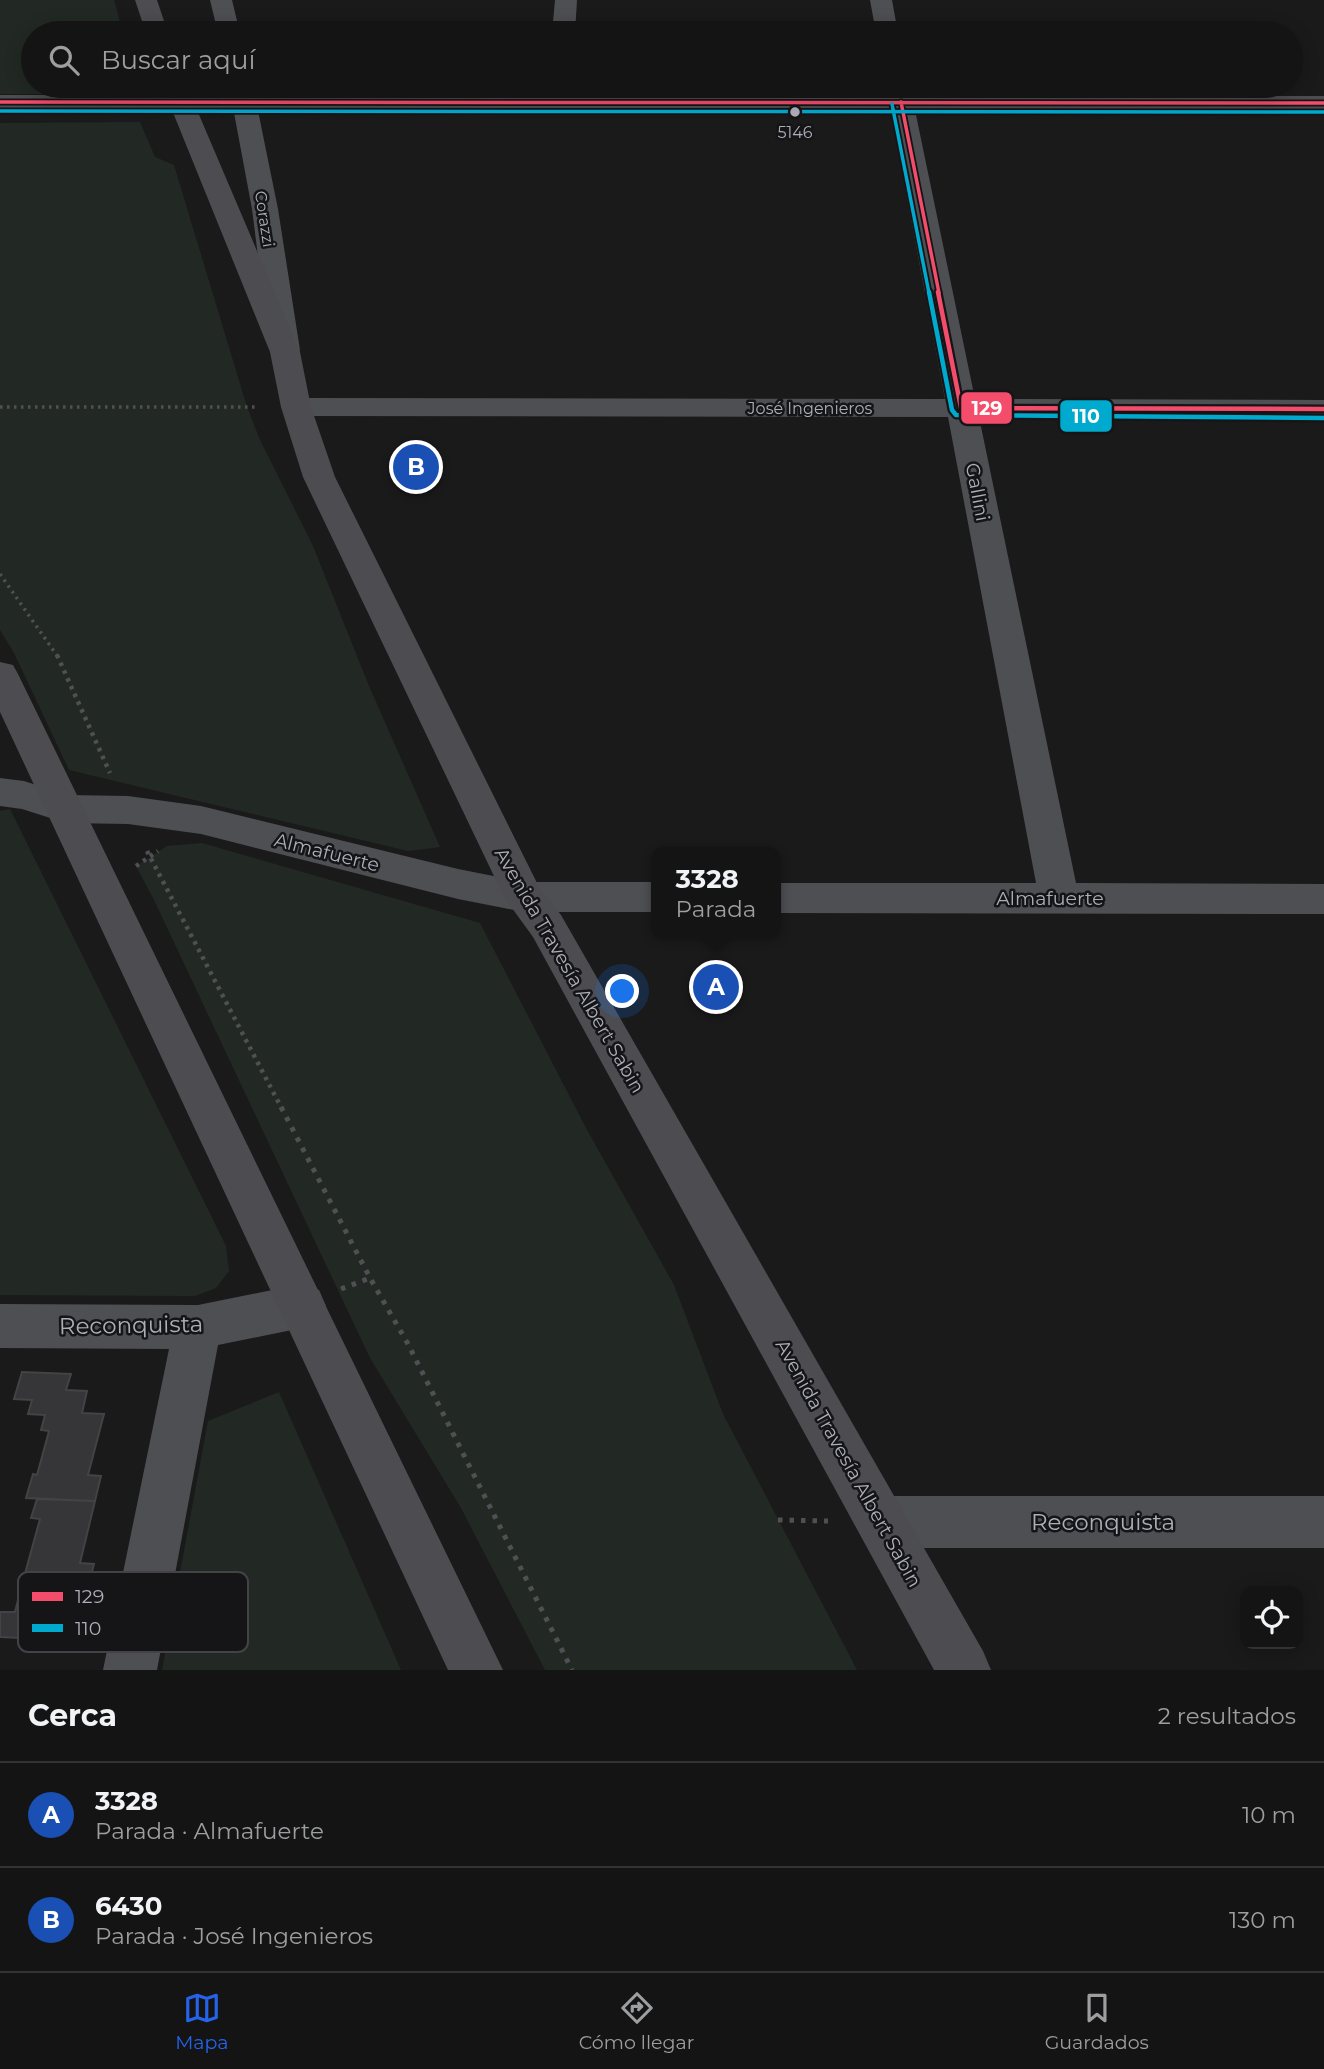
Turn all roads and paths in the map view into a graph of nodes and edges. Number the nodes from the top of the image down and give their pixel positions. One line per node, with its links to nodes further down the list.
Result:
1 (146, 0): 5 (main road)
2 (221, 0): 6 (street)
3 (566, 0): 7 (street)
4 (881, 0): 8 (street)
5 (153, 21)
6 (226, 21)
7 (565, 21)
8 (885, 21)
9 (89, 98): 14 (main road)
10 (180, 98): 16 (main road, Avenida Travesía Albert Sabin)
11 (244, 98): 16 (street, Corazzi)
12 (900, 98): 19 (street, Gallini)
13 (1088, 98): 15 (main road)
14 (0, 102)
15 (1324, 103)
16 (285, 352): 18 (main road, Avenida Travesía Albert Sabin)
17 (0, 407): 18 (path)
18 (296, 407): 19 (street, José Ingenieros); 27 (main road, Avenida Travesía Albert Sabin)
19 (961, 408): 20 (street, José Ingenieros); 30 (street, Gallini)
20 (1324, 409)
21 (0, 574): 23 (path)
22 (0, 674): 25 (main road)
23 (114, 781)
24 (0, 792): 25 (street, Almafuerte)
25 (66, 809): 27 (street, Almafuerte); 32 (main road)
26 (150, 857): 41 (path)
27 (524, 897): 28 (street, Almafuerte); 35 (main road, Avenida Travesía Albert Sabin)
28 (651, 897)
29 (781, 898): 30 (street, Almafuerte)
30 (1059, 898): 31 (street, Almafuerte)
31 (1324, 899)
32 (302, 1306): 34 (street, Reconquista); 40 (main road)
33 (0, 1326): 34 (street, Reconquista)
34 (198, 1327): 37 (street)
35 (881, 1522): 36 (street, Reconquista); 42 (main road, Avenida Travesía Albert Sabin)
36 (1324, 1522)
37 (149, 1572)
38 (134, 1652): 39 (street)
39 (130, 1670)
40 (476, 1670)
41 (572, 1670)
42 (964, 1670)

